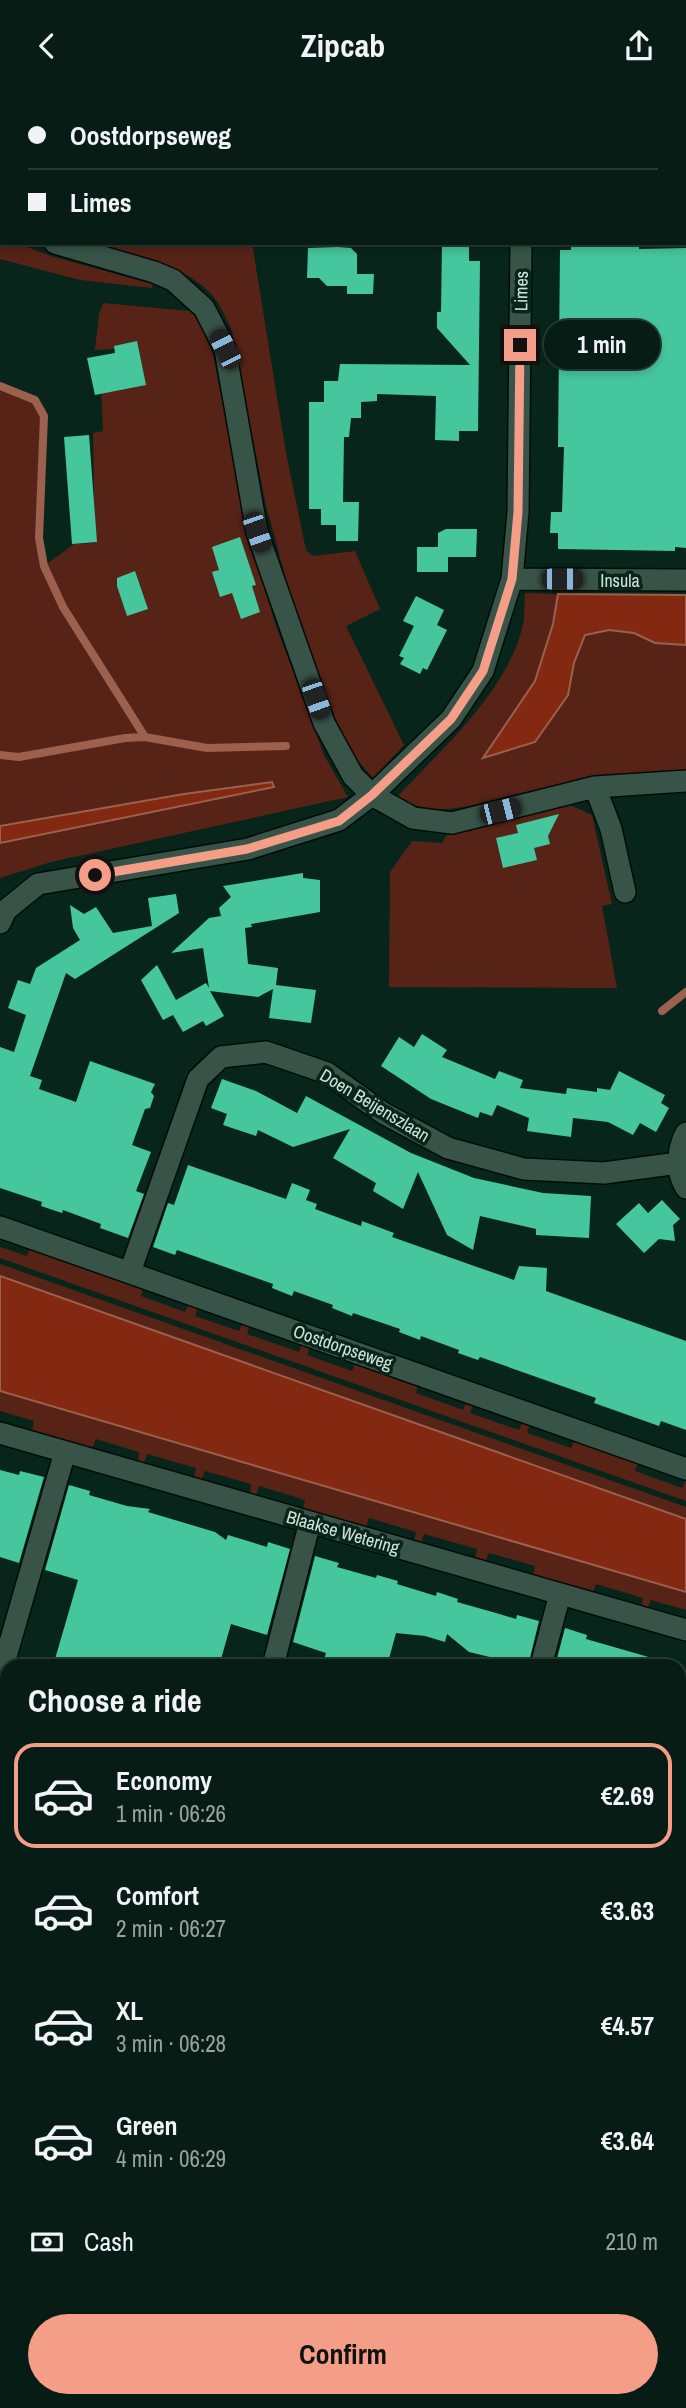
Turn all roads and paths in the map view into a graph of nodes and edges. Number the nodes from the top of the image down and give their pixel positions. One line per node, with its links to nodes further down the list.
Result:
1 (62, 245): 7 (street)
2 (521, 245): 3 (street, Limes)
3 (512, 579): 4 (street, Insula); 7 (street, Limes)
4 (686, 580)
5 (686, 781): 6 (street)
6 (595, 787): 7 (street); 8 (street)
7 (372, 795): 9 (street, Limes)
8 (625, 891)
9 (0, 923)
10 (686, 1133): 11 (street)
11 (678, 1163): 12 (street); 14 (street, Doen Beijenszlaan)
12 (686, 1188)
13 (0, 1227): 14 (street, Oostdorpseweg)
14 (130, 1272): 17 (street, Oostdorpseweg)
15 (0, 1433): 16 (street, Blaakse Wetering)
16 (65, 1452): 18 (street, Blaakse Wetering); 21 (street)
17 (686, 1469)
18 (310, 1522): 19 (street, Blaakse Wetering); 22 (street)
19 (560, 1594): 20 (street, Blaakse Wetering); 23 (street)
20 (686, 1630)
21 (5, 1659)
22 (275, 1659)
23 (543, 1659)

